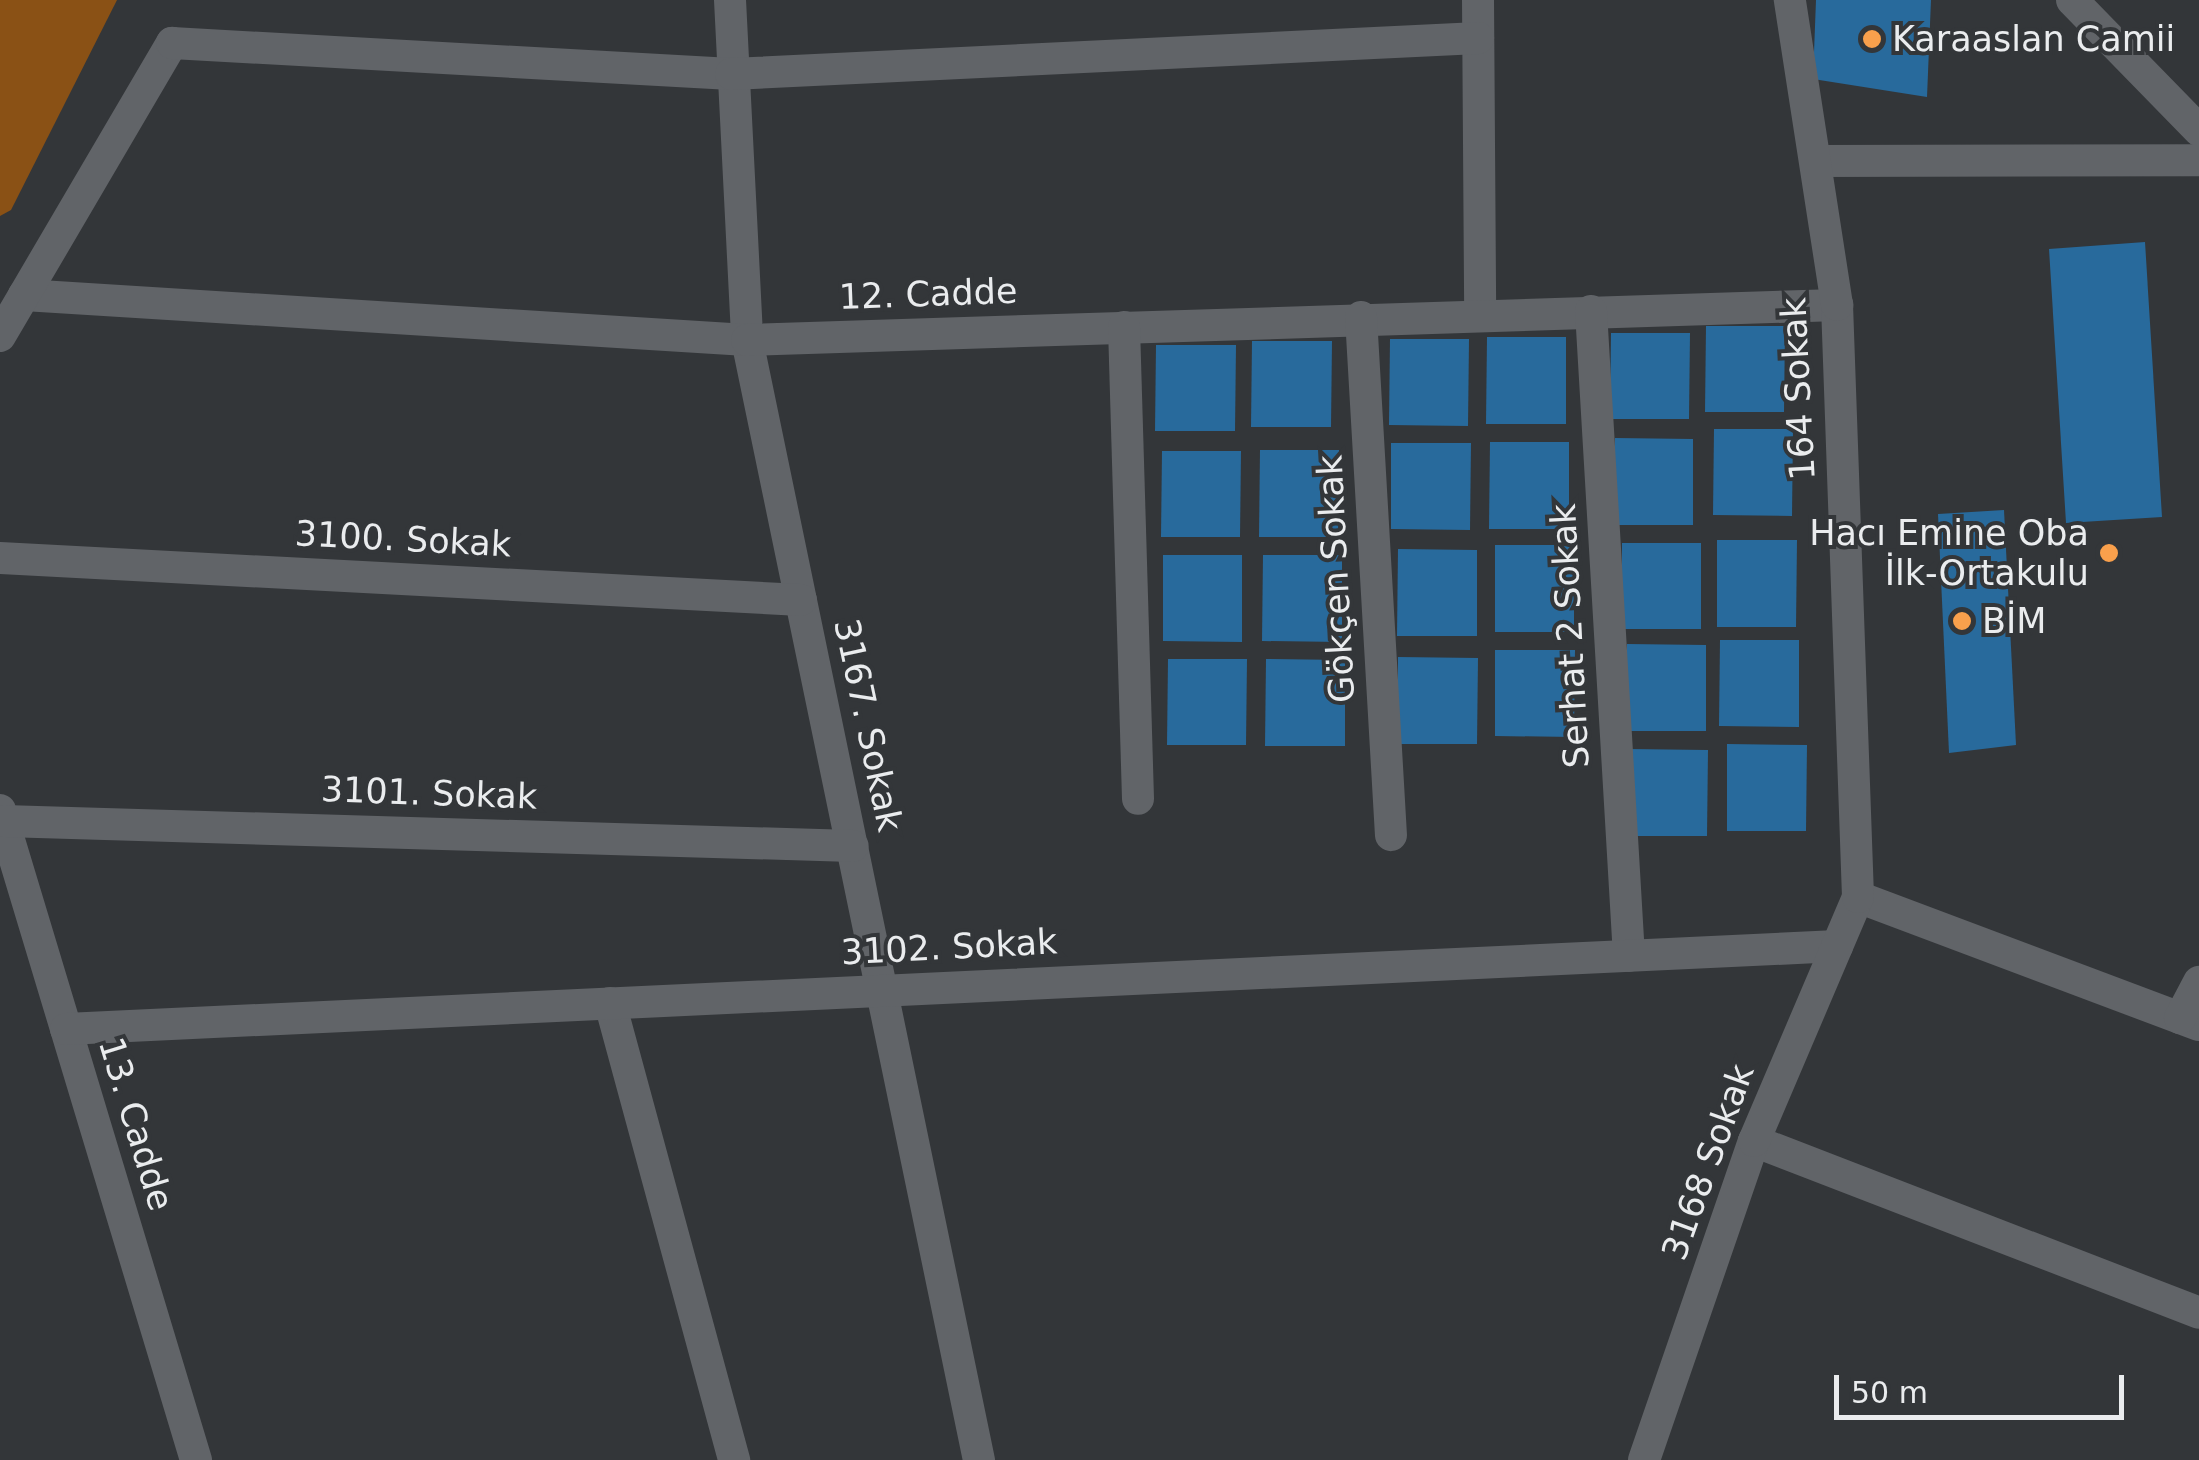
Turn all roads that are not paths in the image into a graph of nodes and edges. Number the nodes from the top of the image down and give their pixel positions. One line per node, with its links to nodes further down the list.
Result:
1 (730, 0): 6 (street, 3167. Sokak)
2 (1478, 0): 5 (street)
3 (1790, 0): 9 (street, 164 Sokak)
4 (2072, 0): 7 (street)
5 (1478, 38): 6 (street); 13 (street)
6 (731, 74): 10 (street); 17 (street, 3167. Sokak)
7 (2199, 130)
8 (2199, 160): 9 (street)
9 (1816, 161): 11 (street, 164 Sokak)
10 (24, 295): 16 (street); 17 (street, 12. Cadde)
11 (1836, 304): 12 (street, 12. Cadde); 24 (street, 164 Sokak)
12 (1591, 312): 13 (street, 12. Cadde); 26 (street, Serhat 2 Sokak)
13 (1480, 315): 14 (street, 12. Cadde)
14 (1361, 318): 15 (street, 12. Cadde); 22 (street, Gökçen Sokak)
15 (1124, 327): 17 (street, 12. Cadde); 20 (street)
16 (0, 336)
17 (747, 340): 19 (street, 3167. Sokak)
18 (0, 558): 19 (street, 3100. Sokak)
19 (802, 600): 23 (street, 3167. Sokak)
20 (1138, 799)
21 (2, 815): 23 (street, 3101. Sokak); 31 (street, 13. Cadde)
22 (1391, 835)
23 (852, 846): 28 (street, 3167. Sokak)
24 (1858, 897): 25 (street, 3168 Sokak); 30 (street)
25 (1837, 946): 26 (street, 3102. Sokak); 32 (street, 3168 Sokak)
26 (1629, 956): 28 (street, 3102. Sokak)
27 (2199, 982): 30 (street)
28 (882, 990): 29 (street, 3102. Sokak); 36 (street, 3167. Sokak)
29 (610, 1004): 31 (street, 3102. Sokak); 35 (street)
30 (2190, 1022)
31 (66, 1028): 34 (street, 13. Cadde)
32 (1754, 1141): 33 (street); 37 (street, 3168 Sokak)
33 (2199, 1313)
34 (196, 1460)
35 (734, 1460)
36 (979, 1460)
37 (1644, 1460)

